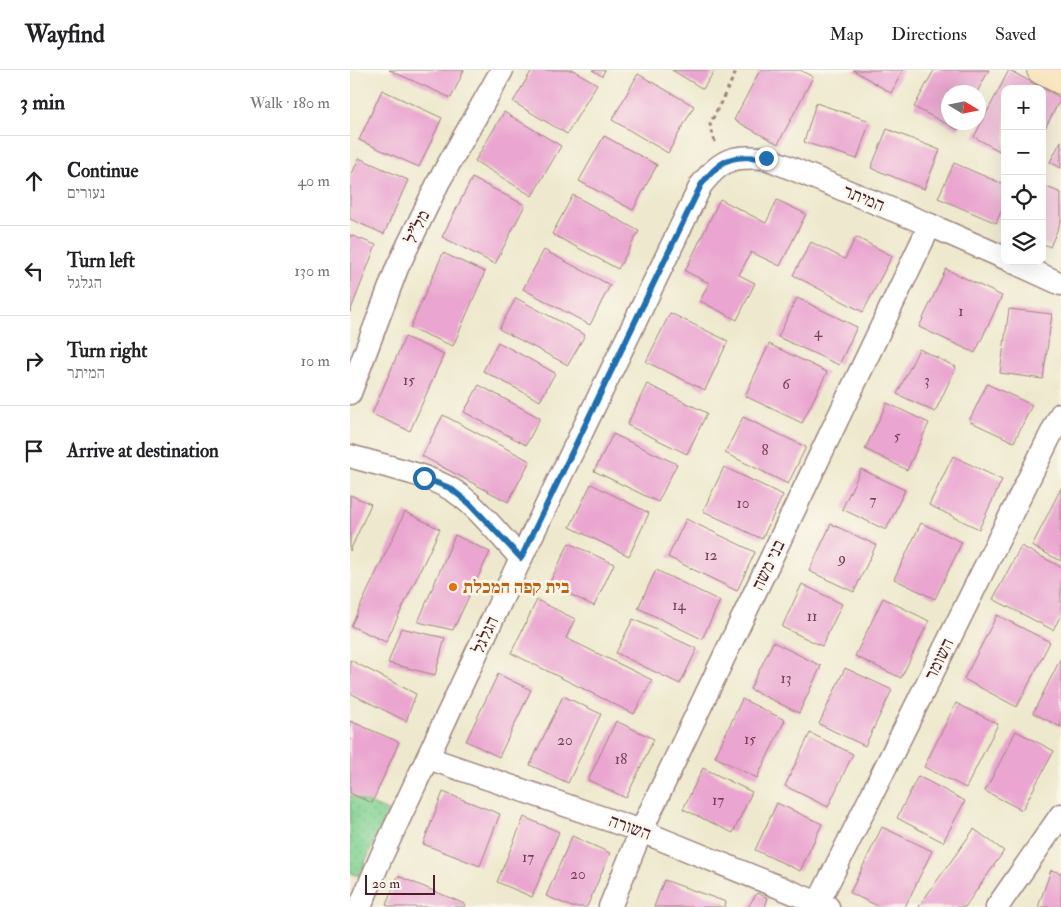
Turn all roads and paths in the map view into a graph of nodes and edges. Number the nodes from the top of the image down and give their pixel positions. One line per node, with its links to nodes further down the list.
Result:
1 (502, 70): 10 (street, מל"ל)
2 (737, 70): 5 (path)
3 (1041, 70): 4 (main road)
4 (1061, 80)
5 (720, 163): 6 (street, המיתר); 13 (street, הגלגל)
6 (930, 225): 7 (street, המיתר); 16 (street, בני משה)
7 (1001, 256)
8 (1020, 265): 9 (street)
9 (1061, 284)
10 (350, 393)
11 (1061, 414): 17 (street, השומר)
12 (350, 456): 13 (street)
13 (521, 558): 14 (street, הגלגל)
14 (428, 758): 16 (street, השורה); 18 (street, הגלגל)
15 (1061, 815): 20 (street)
16 (641, 831): 17 (street, השורה); 19 (street, בני משה)
17 (823, 905)
18 (360, 907)
19 (610, 907)
20 (997, 907)

